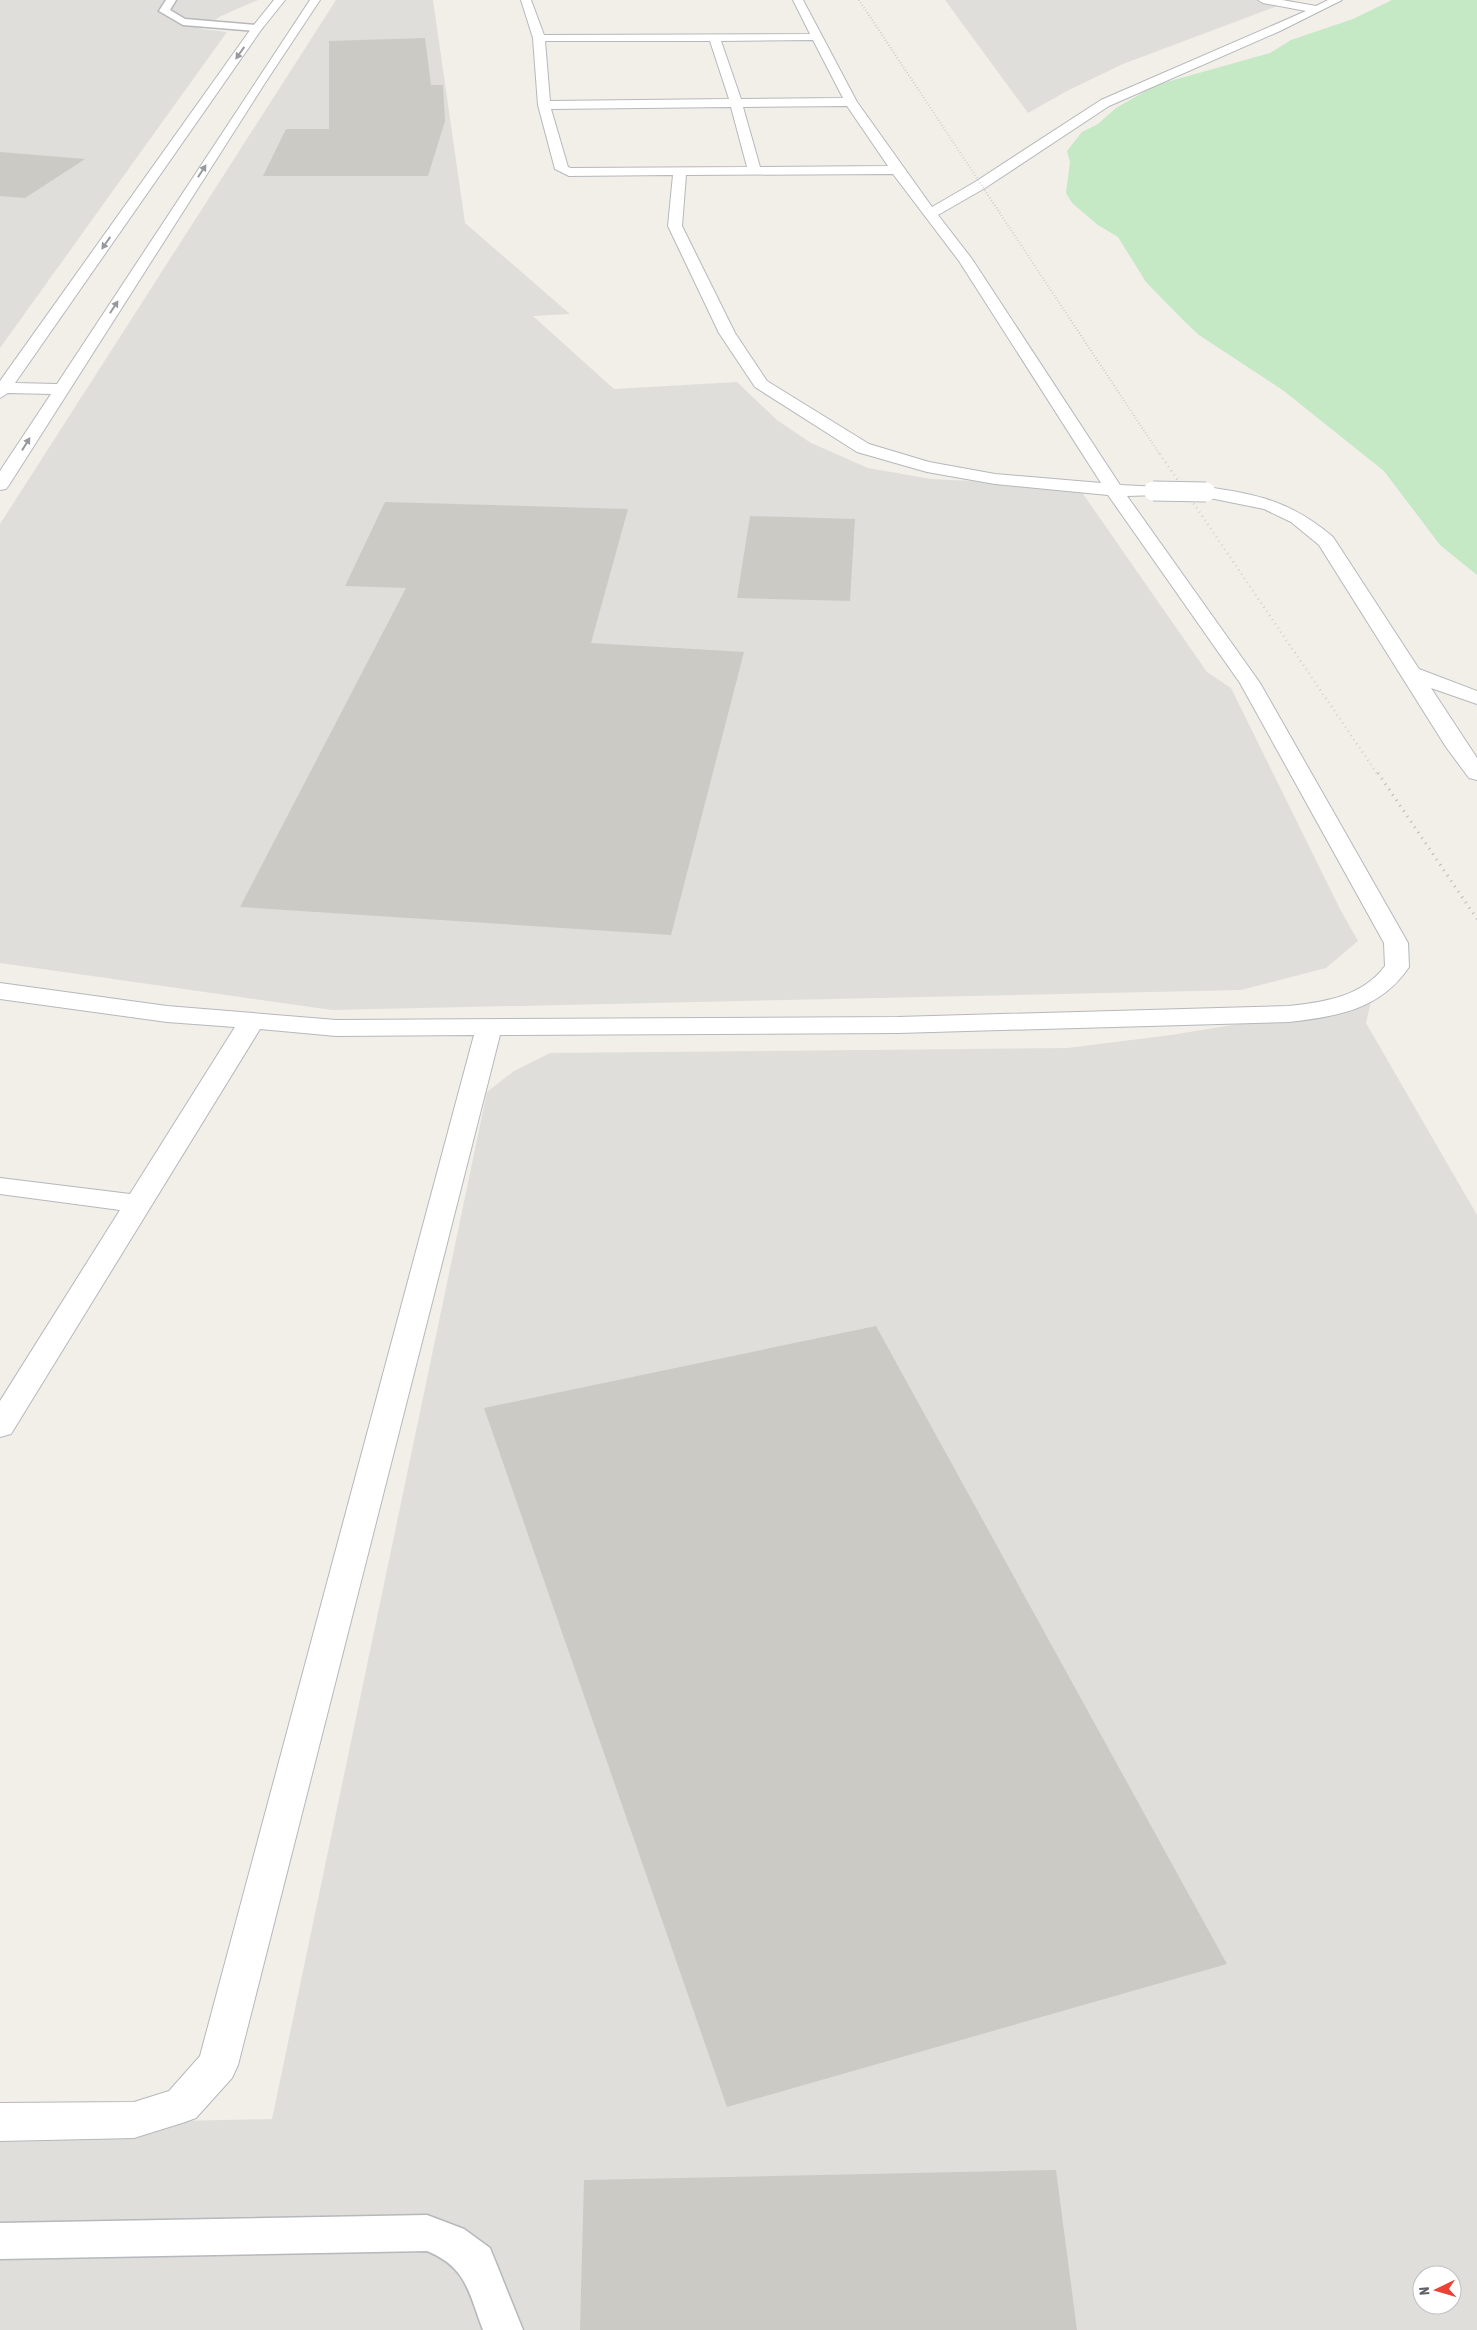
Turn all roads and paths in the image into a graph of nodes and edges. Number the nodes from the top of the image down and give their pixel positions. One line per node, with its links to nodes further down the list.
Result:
1 (171, 0): 10 (lane)
2 (280, 0): 10 (street)
3 (315, 0): 9 (street)
4 (526, 0): 13 (street)
5 (798, 0): 12 (street)
6 (1262, 0): 8 (street)
7 (1336, 0): 8 (street)
8 (1315, 8): 24 (street)
9 (303, 20): 10 (street); 14 (street)
10 (261, 24): 15 (street, one-way to 15)
11 (714, 37): 12 (street); 13 (street); 17 (street)
12 (818, 37): 16 (street)
13 (539, 38): 18 (street)
14 (258, 83): 15 (street); 23 (street, one-way to 14)
15 (218, 84): 22 (street)
16 (851, 102): 17 (street); 19 (street)
17 (736, 103): 18 (street); 20 (street)
18 (544, 106): 21 (street)
19 (897, 170): 20 (street); 24 (street)
20 (755, 172): 21 (street)
21 (680, 173): 30 (street)
22 (138, 197): 23 (street); 25 (street)
23 (185, 197): 26 (street)
24 (929, 214): 30 (street)
25 (119, 224): 26 (street); 28 (street, one-way to 28)
26 (167, 224): 27 (street, one-way to 26)
27 (61, 389): 28 (street); 29 (street, one-way to 27)
28 (2, 390)
29 (0, 485)
30 (1114, 490): 31 (street, bridge); 36 (street)
31 (1412, 673): 32 (street); 33 (street)
32 (1477, 698)
33 (1477, 773)
34 (0, 991): 35 (street)
35 (252, 1021): 36 (street); 38 (street)
36 (489, 1028): 40 (street)
37 (0, 1186): 38 (street)
38 (138, 1204): 39 (street)
39 (0, 1426)
40 (0, 2122)
41 (0, 2241): 42 (lane)
42 (503, 2330)

